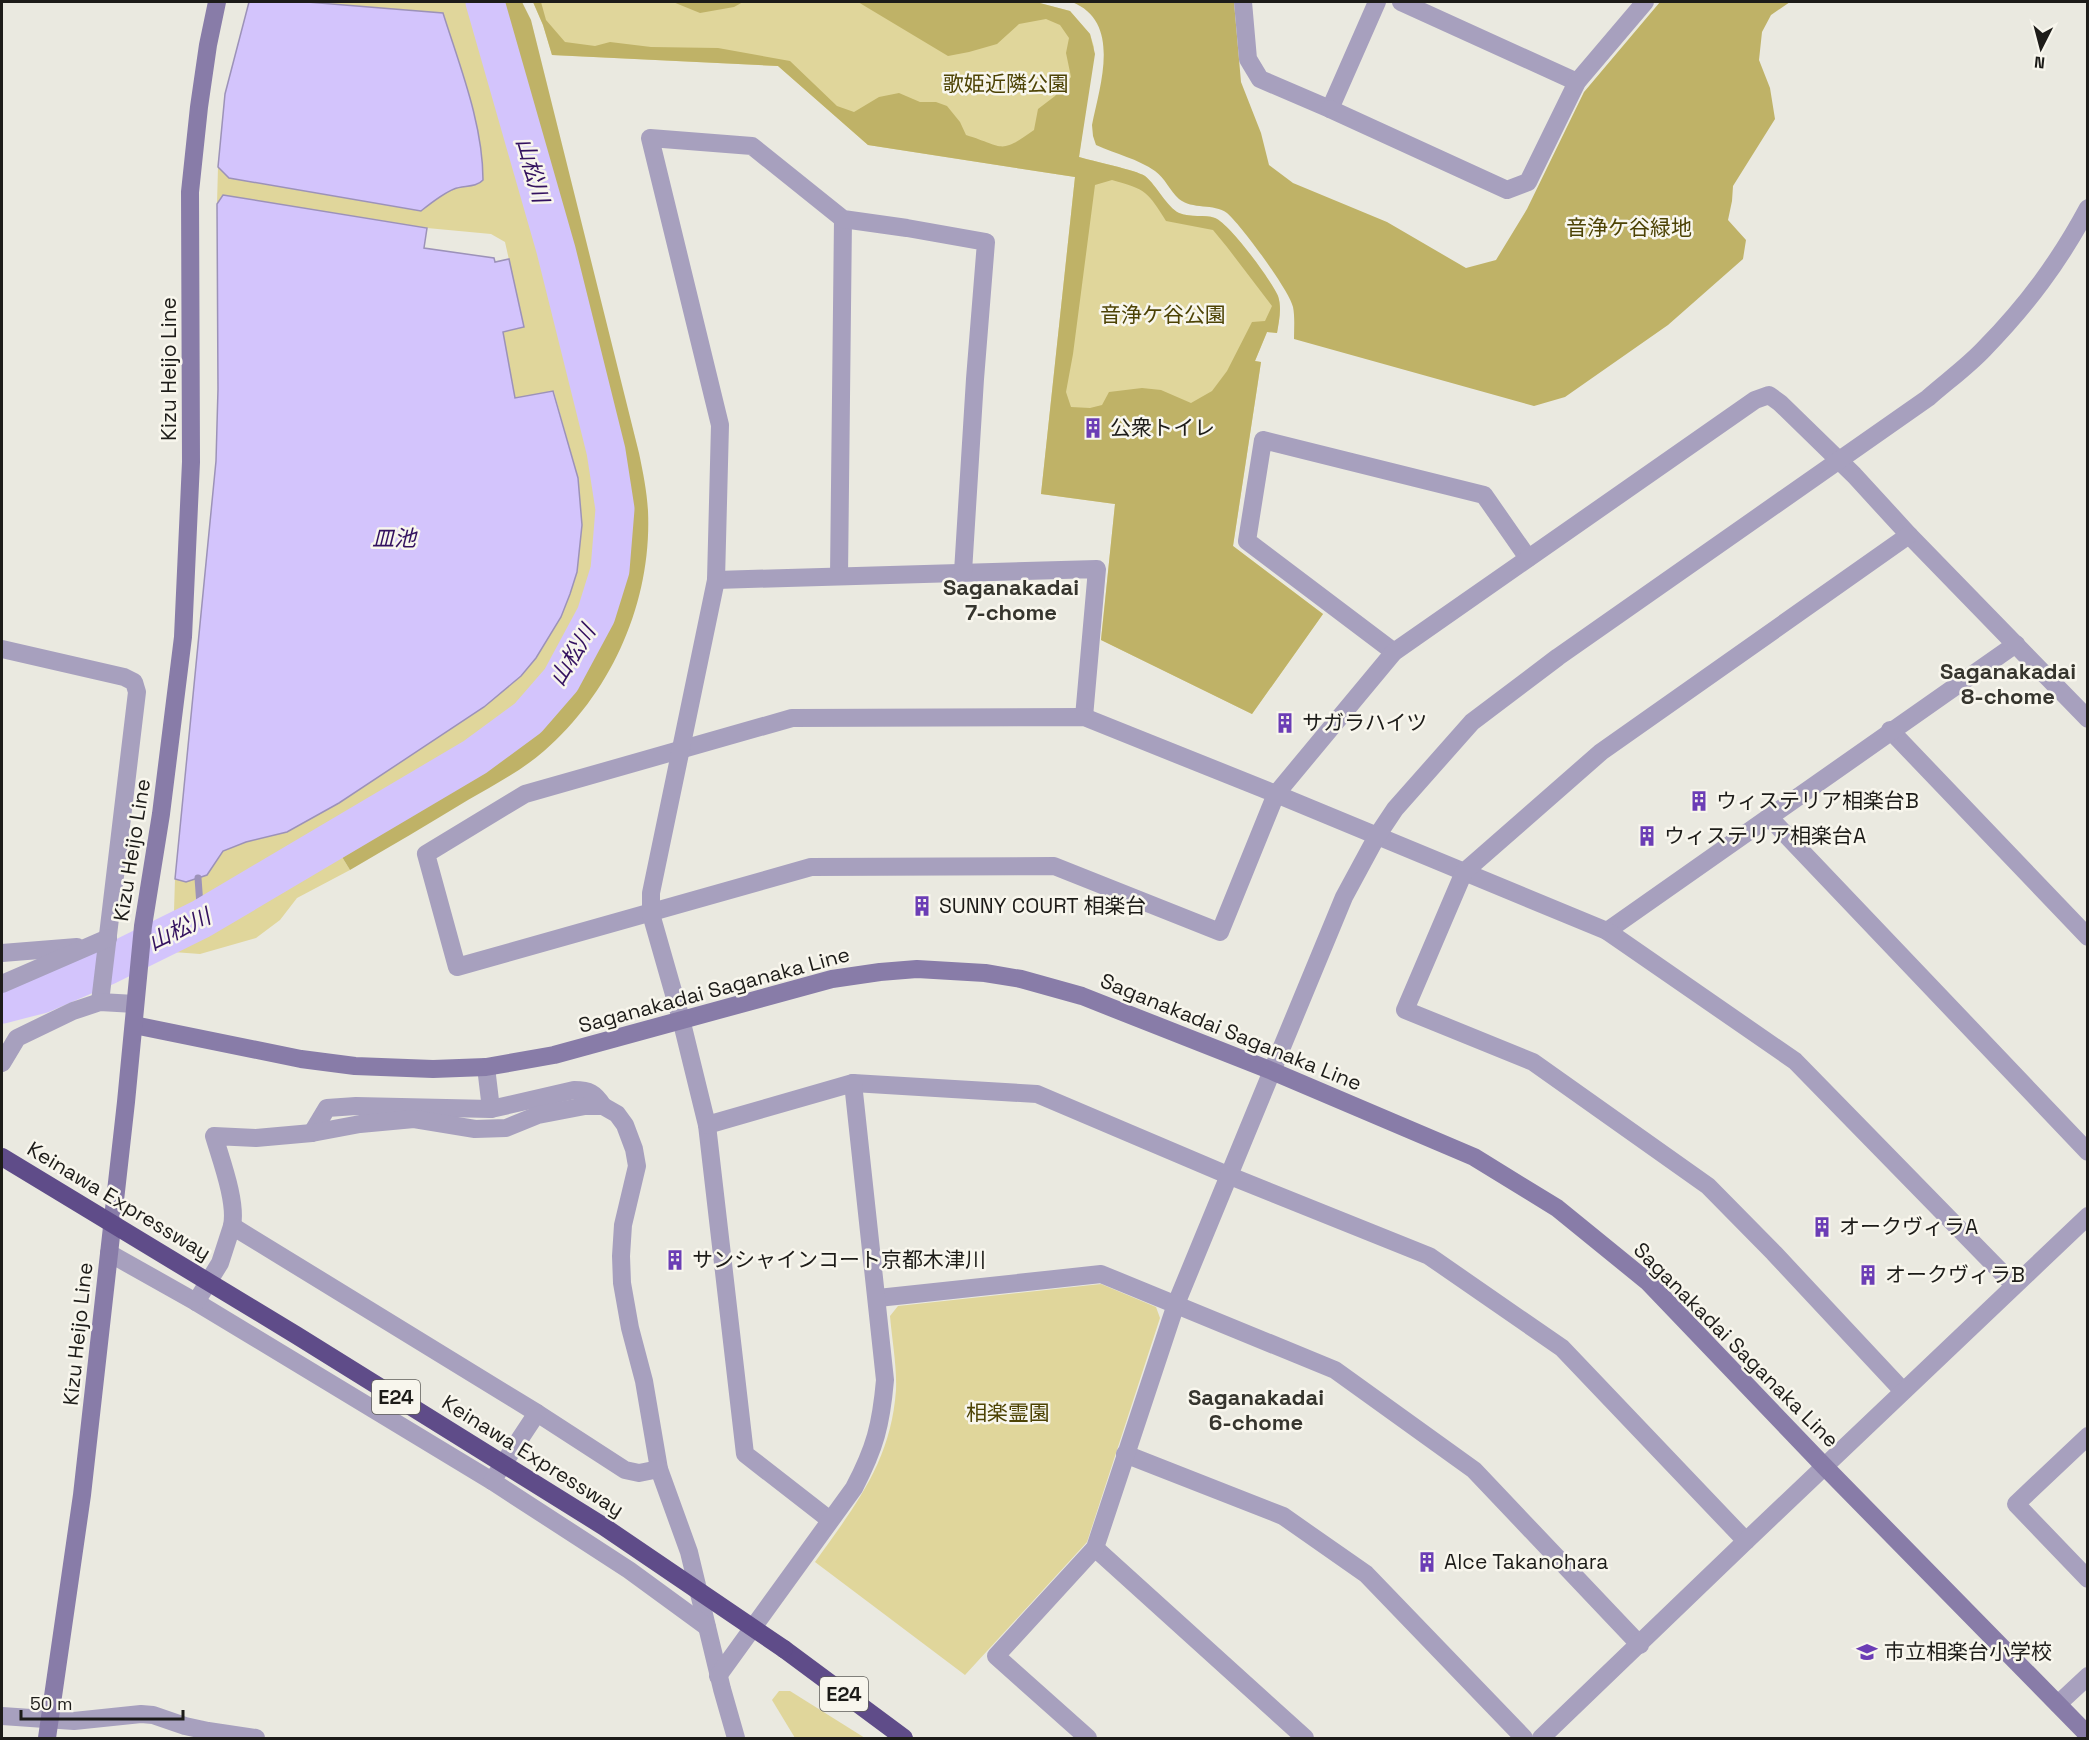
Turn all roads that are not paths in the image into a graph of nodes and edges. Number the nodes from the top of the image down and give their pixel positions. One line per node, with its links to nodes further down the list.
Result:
1 (217, 2): 35 (main road, Kizu Heijo Line)
2 (1243, 2): 7 (street)
3 (1377, 2): 7 (street)
4 (1401, 2): 6 (street)
5 (1645, 2): 6 (street)
6 (1577, 82): 7 (street)
7 (1330, 109)
8 (2088, 208): 10 (street)
9 (843, 219): 13 (street); 14 (street); 15 (street)
10 (1840, 460): 11 (street); 12 (street); 25 (street)
11 (1909, 535): 16 (street); 26 (street)
12 (1528, 558): 18 (street); 18 (street)
13 (963, 572): 14 (street); 19 (street)
14 (839, 576): 15 (street)
15 (716, 580): 22 (street)
16 (2016, 644): 20 (street); 21 (street)
17 (2, 649): 30 (street)
18 (1394, 652): 23 (street)
19 (1084, 717): 22 (street); 23 (street)
20 (2088, 719)
21 (1890, 730): 24 (street); 29 (street)
22 (680, 751): 27 (street); 27 (street)
23 (1276, 794): 25 (street); 27 (street)
24 (1769, 817): 28 (street); 46 (street)
25 (1377, 837): 26 (street); 40 (street)
26 (1464, 872): 28 (street); 56 (street)
27 (651, 914): 36 (street)
28 (1607, 931): 52 (street)
29 (2088, 937)
30 (108, 938): 31 (street); 34 (street)
31 (87, 947): 32 (street); 33 (street)
32 (2, 953)
33 (2, 984)
34 (100, 1002): 35 (street); 38 (street)
35 (135, 1004): 37 (main road, Kizu Heijo Line)
36 (681, 1019): 39 (main road, Saganakadai Saganaka Line); 40 (main road, Saganakadai Saganaka Line); 44 (street)
37 (134, 1025): 39 (main road, Saganakadai Saganaka Line); 51 (main road, Kizu Heijo Line)
38 (2, 1063)
39 (486, 1067): 43 (street)
40 (1272, 1071): 48 (street); 60 (main road, Saganakadai Saganaka Line)
41 (853, 1083): 44 (street); 48 (street); 53 (street)
42 (603, 1106): 43 (street); 45 (street); 61 (street)
43 (491, 1109): 45 (street)
44 (707, 1125): 63 (street)
45 (312, 1133): 50 (street)
46 (2088, 1152)
47 (2, 1157): 78 (highway, Keinawa Expressway / E24, bridge)
48 (1230, 1176): 55 (street); 64 (street)
49 (2088, 1216): 52 (street)
50 (232, 1226): 54 (street); 57 (street)
51 (109, 1253): 54 (street); 73 (main road, Kizu Heijo Line)
52 (2014, 1285): 56 (street)
53 (878, 1298): 55 (street); 63 (street)
54 (196, 1302): 62 (street)
55 (1176, 1304): 59 (street); 68 (street)
56 (1903, 1391): 60 (street)
57 (537, 1413): 61 (street); 62 (street)
58 (2088, 1436): 66 (street)
59 (1125, 1454): 65 (street); 81 (street)
60 (1824, 1466): 64 (street); 71 (main road, Saganakadai Saganaka Line)
61 (659, 1469): 67 (street)
62 (492, 1481): 67 (street)
63 (830, 1521): 69 (street)
64 (1746, 1541): 68 (street)
65 (1095, 1548): 79 (street); 80 (street)
66 (2084, 1568)
67 (707, 1627): 69 (street)
68 (1640, 1645): 82 (street)
69 (718, 1676): 77 (street)
70 (2088, 1676): 71 (street)
71 (2058, 1704): 74 (main road, Saganakadai Saganaka Line)
72 (2, 1716): 73 (street)
73 (51, 1719): 75 (main road, Kizu Heijo Line); 76 (street)
74 (2088, 1735)
75 (47, 1738)
76 (256, 1738)
77 (736, 1738)
78 (904, 1738)
79 (1088, 1738)
80 (1305, 1738)
81 (1524, 1738)
82 (1541, 1738)

